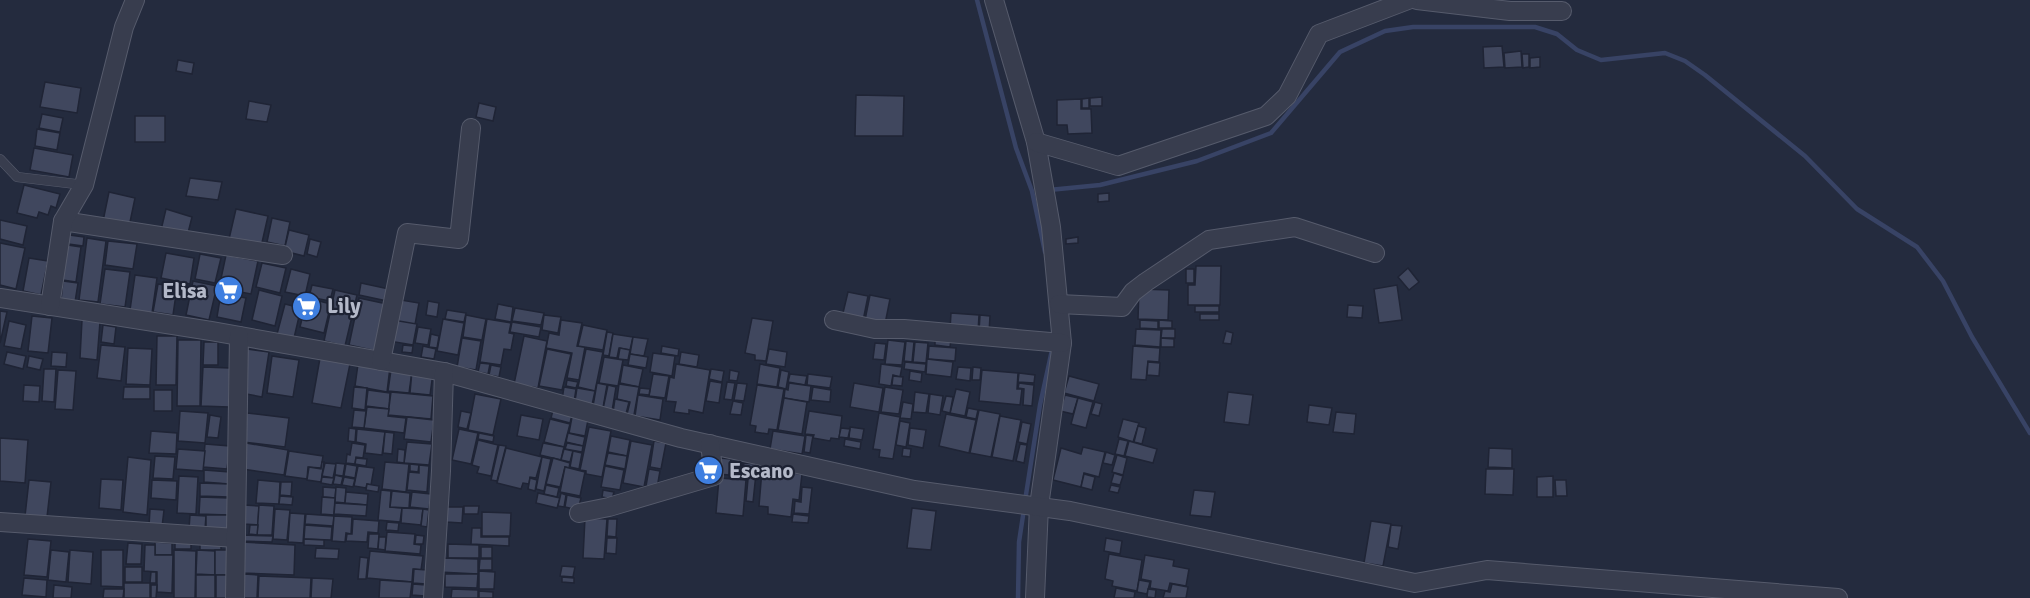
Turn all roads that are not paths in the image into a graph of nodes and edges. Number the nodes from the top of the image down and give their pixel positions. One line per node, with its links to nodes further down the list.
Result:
1 (135, 0): 9 (street)
2 (994, 0): 7 (street)
3 (1408, 0): 7 (street)
4 (1417, 0): 5 (street)
5 (1562, 11)
6 (471, 128): 19 (street)
7 (1036, 142): 14 (street)
8 (0, 159): 9 (lane)
9 (84, 184): 10 (street)
10 (63, 221): 12 (street); 15 (street)
11 (1375, 254): 14 (street)
12 (283, 255)
13 (0, 298): 15 (street)
14 (1059, 304): 18 (street)
15 (50, 306): 17 (street)
16 (834, 320): 18 (street)
17 (239, 336): 19 (street); 25 (street)
18 (1062, 343): 22 (street)
19 (381, 361): 20 (street)
20 (444, 372): 21 (street); 27 (street)
21 (710, 444): 22 (street); 23 (street)
22 (1039, 506): 28 (street); 29 (street)
23 (579, 513)
24 (0, 522): 25 (street)
25 (236, 538): 26 (street)
26 (235, 598)
27 (433, 598)
28 (1035, 598)
29 (1838, 598)

